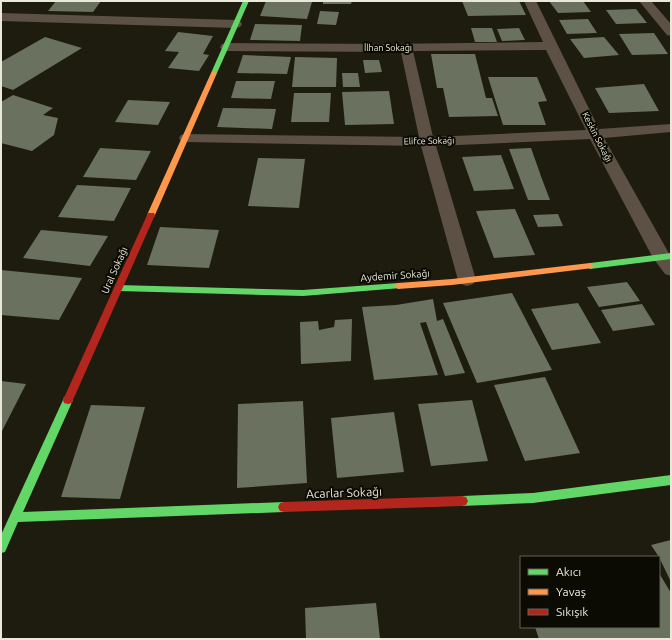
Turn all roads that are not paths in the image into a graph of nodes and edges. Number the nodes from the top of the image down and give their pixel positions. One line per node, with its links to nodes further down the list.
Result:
1 (246, 1): 5 (street, Ural Sokağı)
2 (530, 1): 7 (street, Keskin Sokağı)
3 (645, 1): 6 (street)
4 (1, 18): 5 (street)
5 (236, 24): 8 (street, Ural Sokağı)
6 (671, 32)
7 (550, 46): 9 (street, İlhan Sokağı); 11 (street, Keskin Sokağı)
8 (226, 47): 9 (street, İlhan Sokağı); 12 (street, Ural Sokağı)
9 (406, 48): 13 (street)
10 (671, 128): 11 (street, Elifce Sokağı)
11 (594, 134): 13 (street, Elifce Sokağı); 14 (street, Keskin Sokağı)
12 (186, 138): 13 (street, Elifce Sokağı); 17 (street, Ural Sokağı)
13 (427, 142): 16 (street)
14 (666, 257): 15 (street, Keskin Sokağı); 16 (street, Aydemir Sokağı)
15 (671, 270)
16 (467, 280): 17 (street, Aydemir Sokağı)
17 (118, 288): 19 (street, Ural Sokağı)
18 (671, 480): 19 (street, Acarlar Sokağı)
19 (16, 518): 20 (street, Ural Sokağı)
20 (1, 548)

